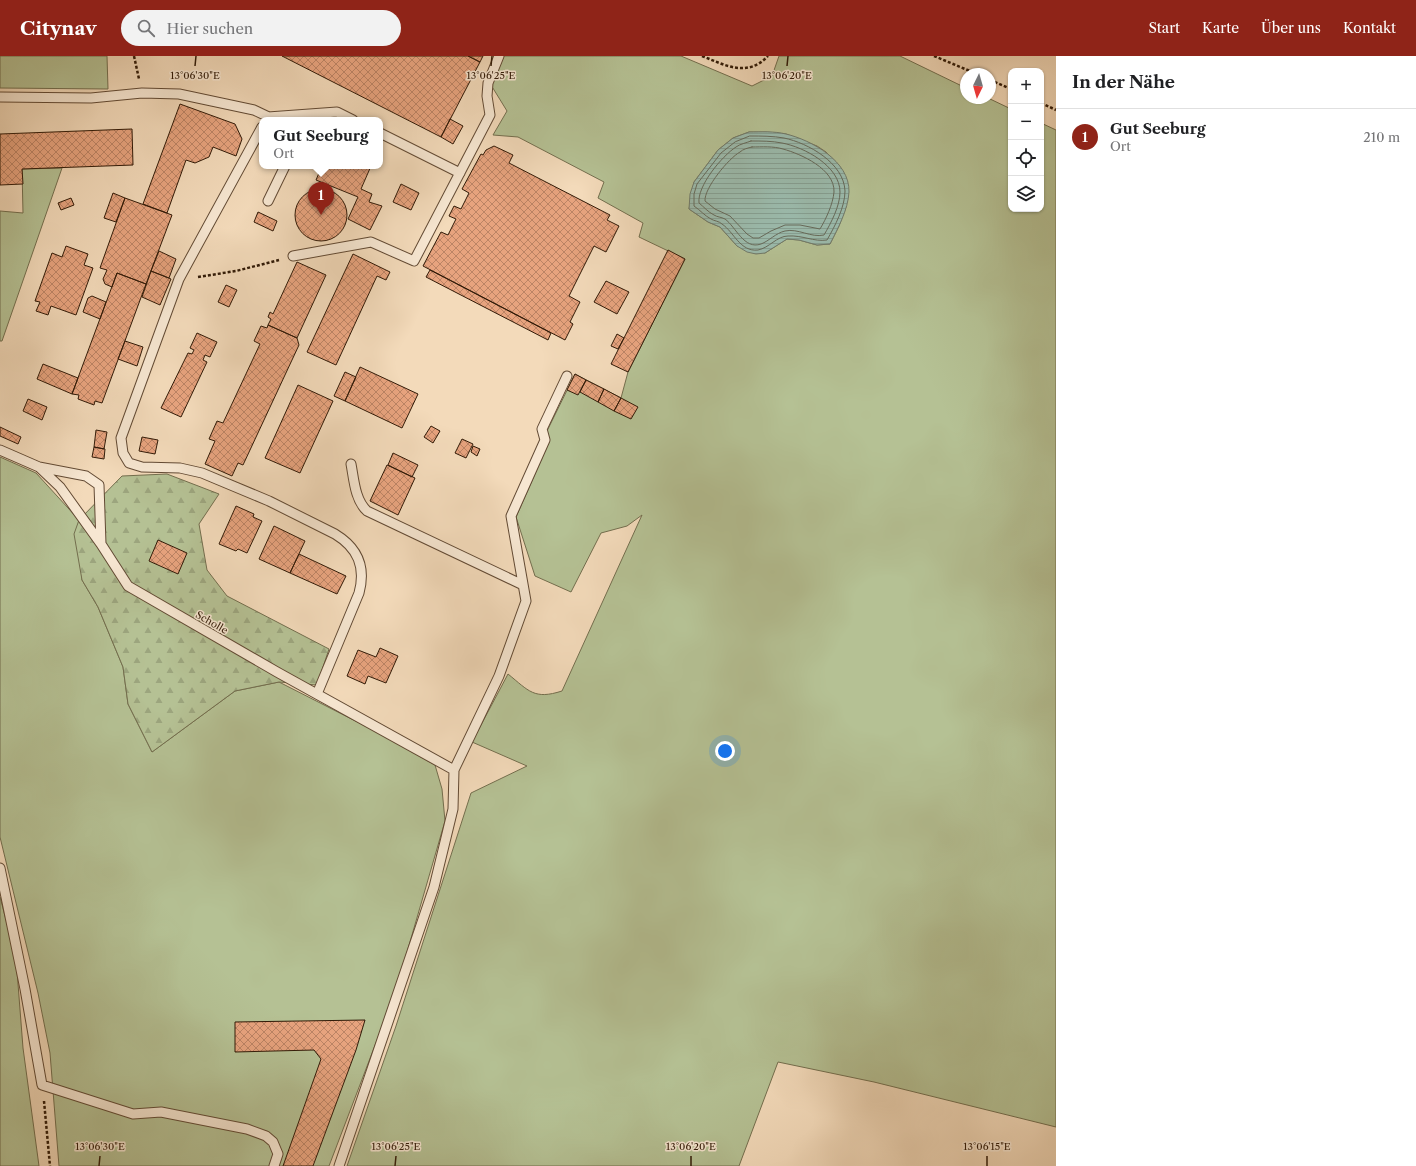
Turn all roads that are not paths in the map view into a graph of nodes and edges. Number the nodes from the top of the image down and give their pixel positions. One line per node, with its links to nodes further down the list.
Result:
1 (499, 56): 9 (lane)
2 (0, 97): 3 (lane)
3 (266, 117)
4 (288, 117): 5 (lane)
5 (347, 117)
6 (259, 132): 18 (lane)
7 (383, 134): 9 (lane)
8 (284, 169): 10 (lane)
9 (460, 172): 11 (lane)
10 (268, 202)
11 (293, 256)
12 (567, 376): 17 (lane)
13 (0, 450): 15 (lane, Scholle)
14 (351, 464): 17 (lane)
15 (39, 467): 16 (lane, Scholle); 16 (lane)
16 (101, 544): 18 (lane, Scholle)
17 (523, 585): 19 (lane)
18 (317, 694): 19 (lane, Scholle)
19 (454, 770): 22 (lane)
20 (0, 868): 21 (lane)
21 (274, 1166)
22 (339, 1166)

